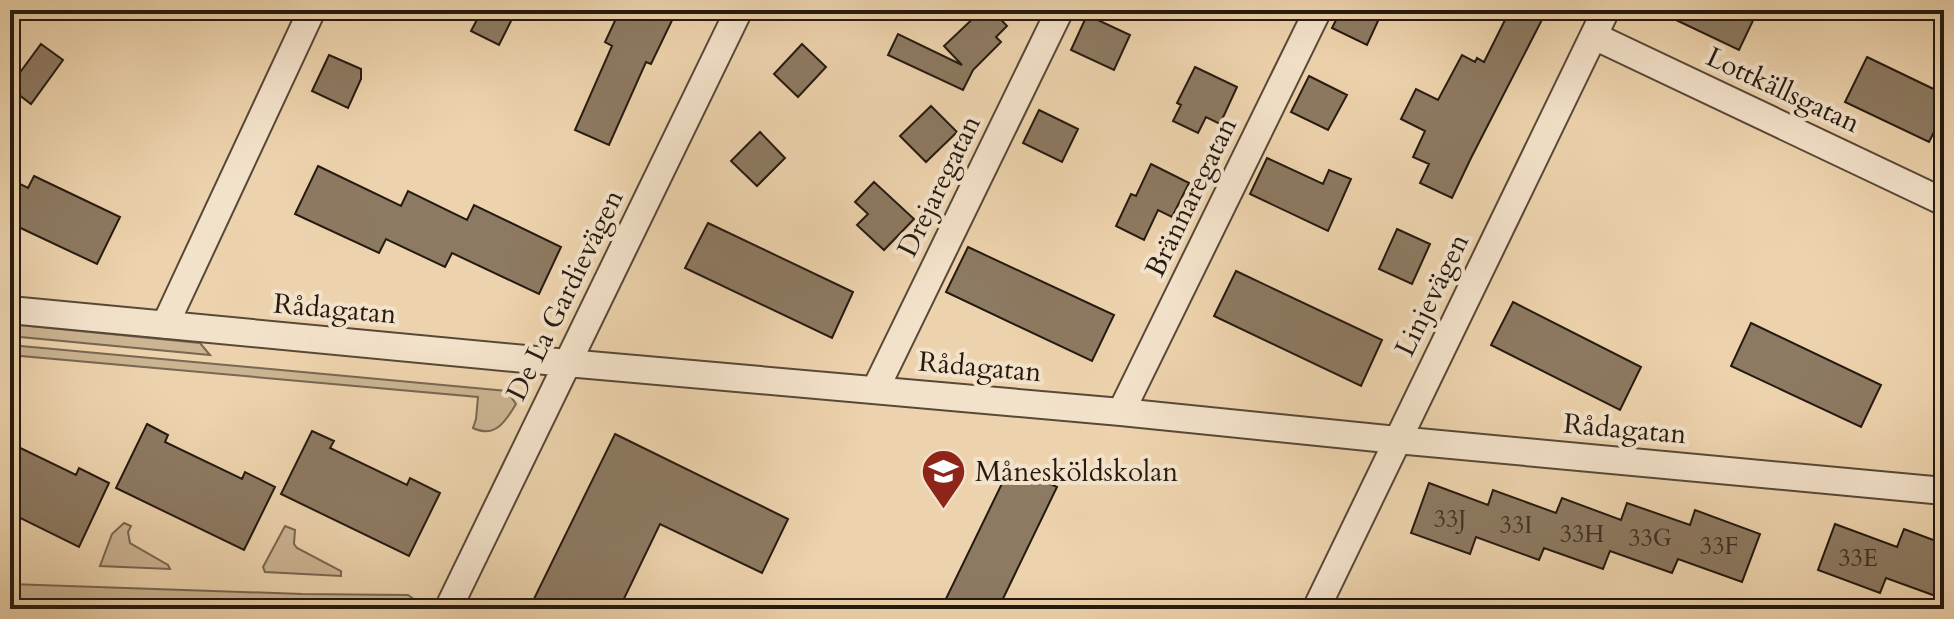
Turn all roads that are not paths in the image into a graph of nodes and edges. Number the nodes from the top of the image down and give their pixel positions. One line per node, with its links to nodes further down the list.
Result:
1 (312, 10): 9 (street)
2 (739, 10): 10 (street, De La Gardievägen)
3 (1060, 10): 11 (street, Drejaregatan)
4 (1318, 10): 12 (street, Brännaregatan)
5 (1606, 10): 6 (street, Linjevägen)
6 (1594, 36): 7 (street, Lottkällsgatan); 13 (street, Linjevägen)
7 (1944, 202)
8 (10, 310): 9 (street, Rådagatan)
9 (165, 325): 10 (street, Rådagatan)
10 (567, 363): 11 (street, Rådagatan); 15 (street, De La Gardievägen)
11 (875, 390): 12 (street, Rådagatan)
12 (1121, 412): 13 (street, Rådagatan)
13 (1397, 440): 14 (street, Rådagatan); 16 (street, Linjevägen)
14 (1944, 491)
15 (448, 609)
16 (1316, 609)

